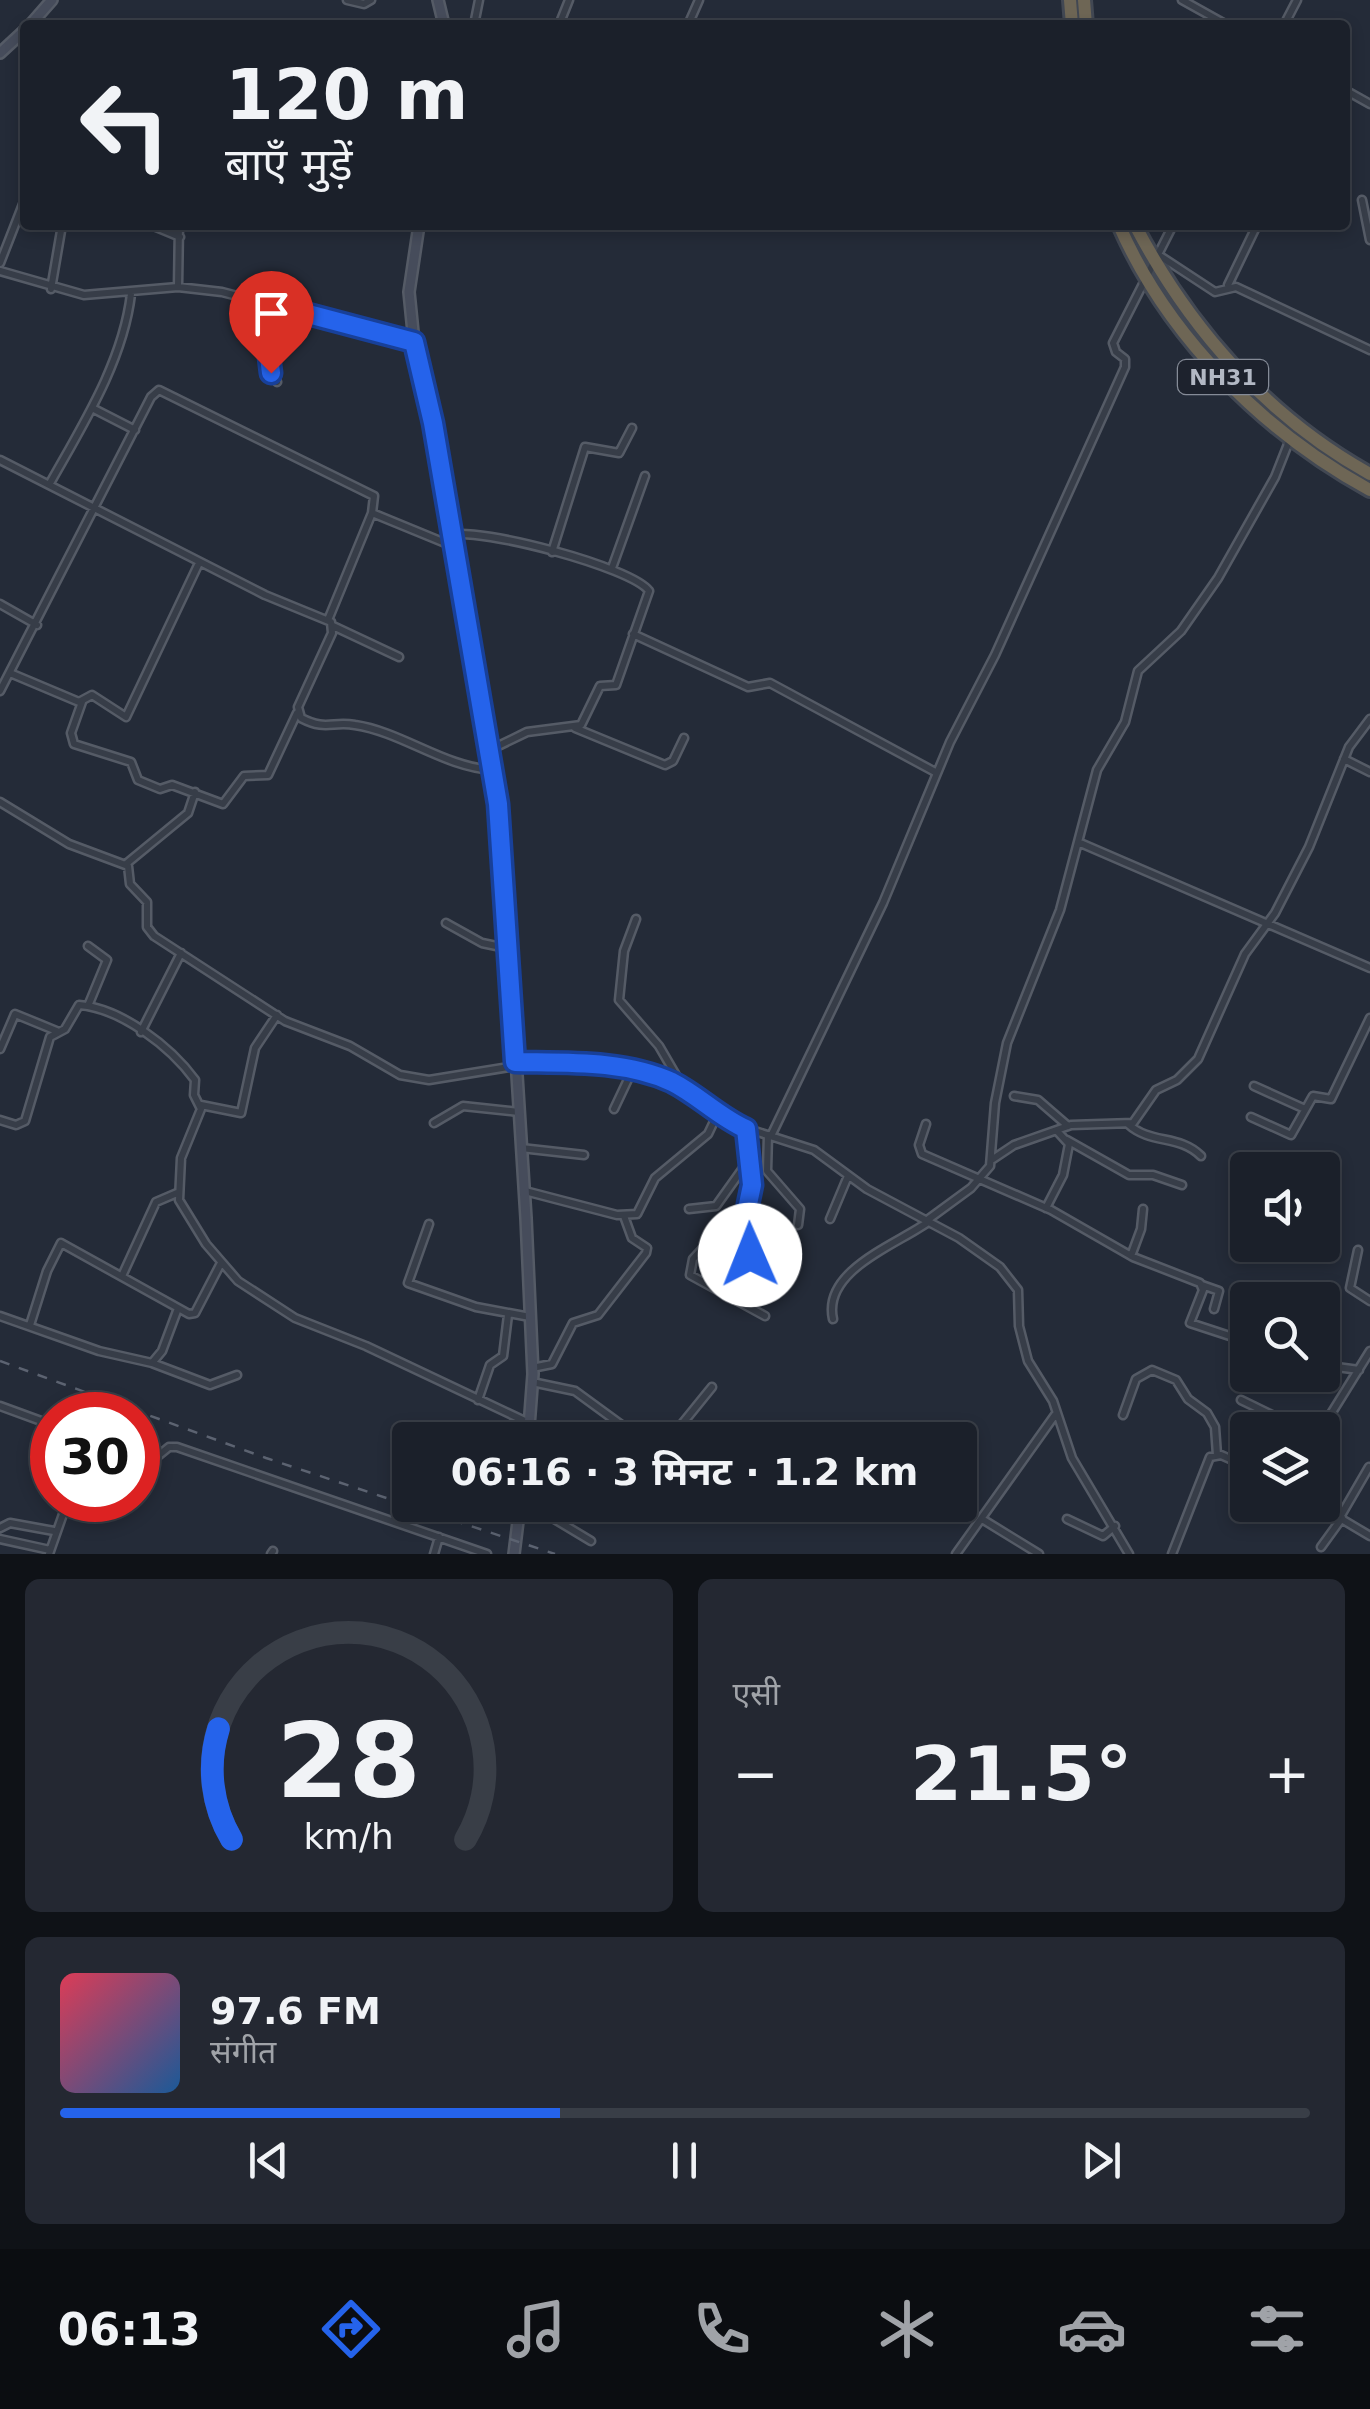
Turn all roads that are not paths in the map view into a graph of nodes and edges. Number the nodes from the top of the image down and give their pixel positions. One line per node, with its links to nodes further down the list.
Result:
1 (52, 0): 5 (street)
2 (347, 0): 3 (street)
3 (371, 0)
4 (1182, 0): 6 (street)
5 (34, 20)
6 (1218, 20)
7 (20, 35): 8 (street)
8 (0, 54)
9 (1362, 200): 19 (street)
10 (20, 212): 22 (street)
11 (61, 230): 27 (street)
12 (163, 230): 20 (street)
13 (179, 230): 20 (street)
14 (418, 230): 30 (street)
15 (1122, 230): 24 (highway, NH31)
16 (1137, 230): 21 (highway, NH31)
17 (1170, 230): 21 (street)
18 (1255, 230): 25 (street)
19 (1370, 236)
20 (180, 238): 26 (street)
21 (1155, 257): 24 (street); 25 (street); 38 (highway, NH31)
22 (0, 263)
23 (0, 271): 27 (street)
24 (1146, 277): 36 (highway, NH31); 64 (street)
25 (1227, 286): 31 (street)
26 (178, 287): 28 (street); 29 (street)
27 (51, 289): 28 (street)
28 (132, 294): 33 (street)
29 (278, 306): 30 (street); 32 (street)
30 (414, 342): 44 (street)
31 (1370, 350)
32 (277, 382)
33 (92, 408): 35 (street); 40 (street)
34 (632, 428): 45 (street)
35 (135, 430): 42 (street); 43 (street)
36 (1290, 438): 41 (highway, NH31); 67 (street)
37 (0, 460): 40 (street)
38 (1370, 474)
39 (645, 476): 47 (street)
40 (48, 485): 42 (street)
41 (1370, 490)
42 (96, 510): 46 (street); 50 (street)
43 (372, 513): 44 (street); 49 (street)
44 (450, 540): 45 (street); 60 (street)
45 (552, 552): 47 (street)
46 (199, 563): 49 (street); 55 (street)
47 (612, 568): 51 (street)
48 (0, 604): 50 (street)
49 (331, 623): 52 (street); 56 (street)
50 (37, 625): 53 (street)
51 (633, 634): 58 (street); 64 (street)
52 (399, 657)
53 (10, 673): 54 (street); 55 (street)
54 (0, 691)
55 (82, 702): 65 (street)
56 (298, 712): 62 (street); 65 (street)
57 (1370, 719): 61 (street)
58 (575, 728): 59 (street); 60 (street)
59 (684, 738)
60 (490, 750): 62 (street)
61 (1344, 759): 63 (street); 71 (street)
62 (493, 770): 73 (street)
63 (1370, 772)
64 (937, 773): 101 (street)
65 (195, 792): 68 (street)
66 (0, 802): 68 (street)
67 (1078, 842): 71 (street); 106 (street)
68 (126, 864): 74 (street)
69 (636, 919): 86 (street)
70 (446, 923): 73 (street)
71 (1266, 925): 75 (street); 97 (street)
72 (88, 946): 76 (street)
73 (506, 948): 83 (street)
74 (181, 953): 77 (street); 81 (street)
75 (1370, 968)
76 (88, 1006): 80 (street); 81 (street)
77 (277, 1015): 83 (street); 88 (street)
78 (1370, 1018): 90 (street)
79 (4, 1032): 80 (street); 82 (street)
80 (60, 1032): 94 (street)
81 (141, 1032): 88 (street)
82 (0, 1049)
83 (515, 1064): 84 (street); 91 (street)
84 (632, 1071): 86 (street); 89 (street)
85 (1254, 1086): 90 (street)
86 (685, 1090): 92 (street)
87 (1014, 1096): 98 (street)
88 (201, 1105): 112 (street)
89 (614, 1109)
90 (1305, 1109): 93 (street)
91 (518, 1112): 95 (street); 103 (street)
92 (718, 1113): 99 (street); 117 (street)
93 (1250, 1117)
94 (0, 1120)
95 (434, 1123)
96 (926, 1124): 109 (street)
97 (1128, 1124): 98 (street); 105 (street)
98 (1068, 1126): 100 (street)
99 (746, 1129): 101 (street); 107 (street)
100 (1058, 1132): 102 (street); 106 (street)
101 (770, 1136): 108 (street); 121 (street)
102 (1067, 1140): 110 (street); 115 (street)
103 (521, 1148): 104 (street); 111 (street)
104 (584, 1156)
105 (1201, 1156)
106 (992, 1160): 109 (street)
107 (747, 1163): 113 (street); 114 (street)
108 (848, 1176): 118 (street); 119 (street)
109 (981, 1179): 115 (street); 119 (street)
110 (1182, 1185)
111 (524, 1192): 117 (street); 134 (street)
112 (177, 1193): 125 (street); 126 (street)
113 (748, 1200): 124 (street); 133 (street)
114 (690, 1208)
115 (1046, 1208): 123 (street)
116 (1142, 1209): 123 (street)
117 (624, 1216): 141 (street)
118 (830, 1219)
119 (927, 1222): 135 (street); 151 (street)
120 (429, 1224): 131 (street)
121 (798, 1225)
122 (1358, 1250): 128 (street)
123 (1130, 1256): 127 (street)
124 (749, 1262)
125 (221, 1263): 130 (street); 146 (street)
126 (122, 1276): 130 (street); 136 (street)
127 (1202, 1284): 129 (street); 137 (street)
128 (1370, 1301)
129 (1214, 1309)
130 (178, 1311): 139 (street)
131 (508, 1315): 134 (street); 146 (street)
132 (0, 1316): 136 (street)
133 (765, 1316)
134 (530, 1318): 141 (street)
135 (833, 1318)
136 (30, 1326): 139 (street)
137 (1230, 1336)
138 (1370, 1350): 142 (street)
139 (152, 1364): 143 (street)
140 (1340, 1367): 142 (street)
141 (532, 1368): 144 (street)
142 (1359, 1370): 150 (street)
143 (237, 1374)
144 (532, 1382): 155 (street); 156 (street)
145 (712, 1387): 157 (street)
146 (478, 1400): 154 (street)
147 (1241, 1400): 149 (street)
148 (0, 1406): 153 (street)
149 (1266, 1412)
150 (1333, 1412)
151 (1056, 1414): 163 (street); 168 (street)
152 (1123, 1414): 159 (street)
153 (30, 1417)
154 (527, 1422)
155 (529, 1422)
156 (617, 1422)
157 (683, 1422)
158 (160, 1454): 172 (street)
159 (1217, 1455): 160 (street); 183 (street)
160 (1230, 1460)
161 (1369, 1467): 162 (street)
162 (1341, 1518): 171 (street); 175 (street)
163 (982, 1519): 180 (street); 181 (street)
164 (1068, 1519): 168 (street)
165 (58, 1522): 170 (street)
166 (518, 1522): 179 (street)
167 (560, 1522): 174 (street)
168 (1115, 1526): 182 (street)
169 (0, 1528): 170 (street)
170 (54, 1531): 176 (street)
171 (1370, 1536)
172 (439, 1537): 177 (street); 178 (street)
173 (0, 1539): 176 (street)
174 (591, 1541)
175 (1321, 1546)
176 (50, 1552)
177 (434, 1554)
178 (487, 1554)
179 (514, 1554)
180 (956, 1554)
181 (1038, 1554)
182 (1130, 1554)
183 (1172, 1554)

